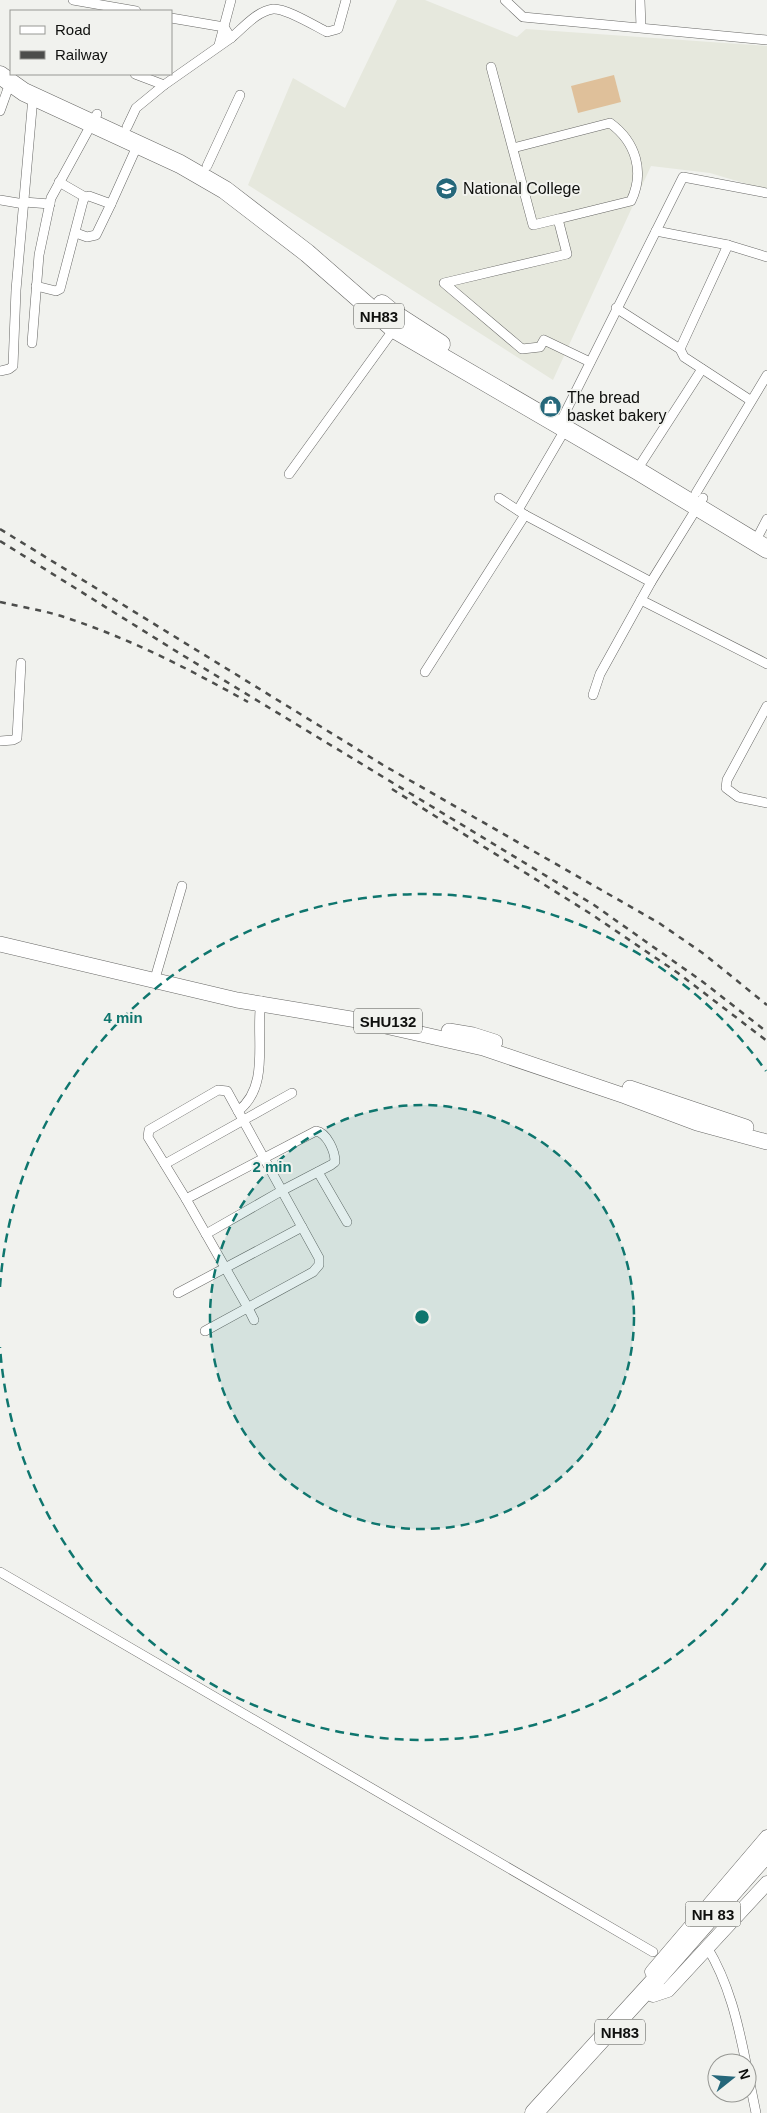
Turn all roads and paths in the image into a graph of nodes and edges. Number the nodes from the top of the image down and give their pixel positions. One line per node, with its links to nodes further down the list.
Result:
1 (73, 0): 7 (street)
2 (231, 0): 10 (street)
3 (286, 0): 8 (street)
4 (346, 0): 8 (street)
5 (505, 0): 11 (street)
6 (640, 0): 11 (street)
7 (130, 10)
8 (282, 10): 12 (street)
9 (172, 18): 10 (street)
10 (224, 27): 12 (street); 14 (street)
11 (641, 27): 13 (street)
12 (231, 38): 14 (street)
13 (767, 40)
14 (219, 45): 19 (street)
15 (0, 61): 18 (highway, NH83)
16 (491, 67): 26 (street)
17 (138, 75): 19 (street)
18 (9, 76): 21 (highway, NH83); 22 (street); 23 (highway, NH83)
19 (164, 85): 24 (street)
20 (240, 95): 27 (street)
21 (33, 97): 23 (highway, NH83); 32 (street)
22 (0, 111)
23 (95, 118): 24 (highway, NH83); 25 (highway, NH83); 28 (street)
24 (127, 127): 27 (highway, NH83)
25 (138, 144): 34 (street); 40 (highway, NH83)
26 (513, 148): 35 (street); 35 (street)
27 (207, 166): 40 (highway, NH83)
28 (59, 182): 30 (street); 33 (street)
29 (767, 192): 36 (street)
30 (85, 197): 34 (street); 37 (street)
31 (0, 200): 32 (street)
32 (24, 203): 33 (street); 48 (street)
33 (50, 204): 41 (street)
34 (111, 204): 37 (street)
35 (558, 219): 46 (street)
36 (656, 231): 38 (street); 42 (street)
37 (76, 233): 41 (street)
38 (728, 245): 39 (street); 45 (street)
39 (767, 257)
40 (350, 283): 43 (highway, NH83); 50 (highway, NH83)
41 (36, 286): 44 (street)
42 (616, 308): 45 (street); 46 (street)
43 (394, 329): 50 (highway, NH83); 54 (street)
44 (32, 343)
45 (680, 349): 47 (street)
46 (590, 362): 52 (street)
47 (702, 369): 51 (street); 53 (street)
48 (0, 370)
49 (767, 375): 51 (street)
50 (498, 385): 52 (highway, NH83)
51 (750, 400): 56 (street)
52 (564, 423): 53 (highway, NH83); 56 (highway, NH83); 57 (street)
53 (642, 462): 56 (highway, NH83)
54 (289, 474)
55 (499, 498): 57 (street)
56 (699, 499): 58 (highway, NH83); 59 (street)
57 (522, 512): 59 (street); 63 (street)
58 (764, 536)
59 (651, 582): 60 (street)
60 (641, 600): 62 (street); 64 (street)
61 (21, 662): 66 (street)
62 (767, 664)
63 (425, 672)
64 (593, 695)
65 (767, 706): 67 (street)
66 (0, 742)
67 (767, 803)
68 (182, 886): 71 (street)
69 (0, 937): 71 (main road, SHU132)
70 (0, 944): 72 (main road)
71 (156, 975): 72 (main road, SHU132)
72 (261, 1002): 74 (street); 76 (main road, SHU132); 77 (main road)
73 (292, 1093): 75 (street)
74 (238, 1111): 75 (street); 79 (street)
75 (244, 1120): 78 (street); 79 (street)
76 (767, 1134)
77 (767, 1142)
78 (265, 1158): 80 (street); 81 (street); 82 (street)
79 (165, 1164): 82 (street)
80 (318, 1172): 81 (street); 83 (street)
81 (283, 1190): 84 (street); 85 (street)
82 (186, 1199): 85 (street)
83 (347, 1222)
84 (302, 1227): 86 (street); 88 (street)
85 (206, 1234): 86 (street)
86 (225, 1268): 87 (street); 88 (street)
87 (178, 1293)
88 (247, 1306): 89 (street); 90 (street)
89 (254, 1320)
90 (205, 1331)
91 (0, 1572): 97 (street)
92 (767, 1837): 98 (street)
93 (767, 1853): 98 (highway, NH 83)
94 (767, 1868): 98 (highway, NH83)
95 (767, 1883): 96 (street)
96 (708, 1947): 98 (street); 99 (street)
97 (653, 1952)
98 (655, 1986): 100 (highway); 101 (highway, NH83)
99 (743, 2053)
100 (534, 2113)
101 (546, 2113)

